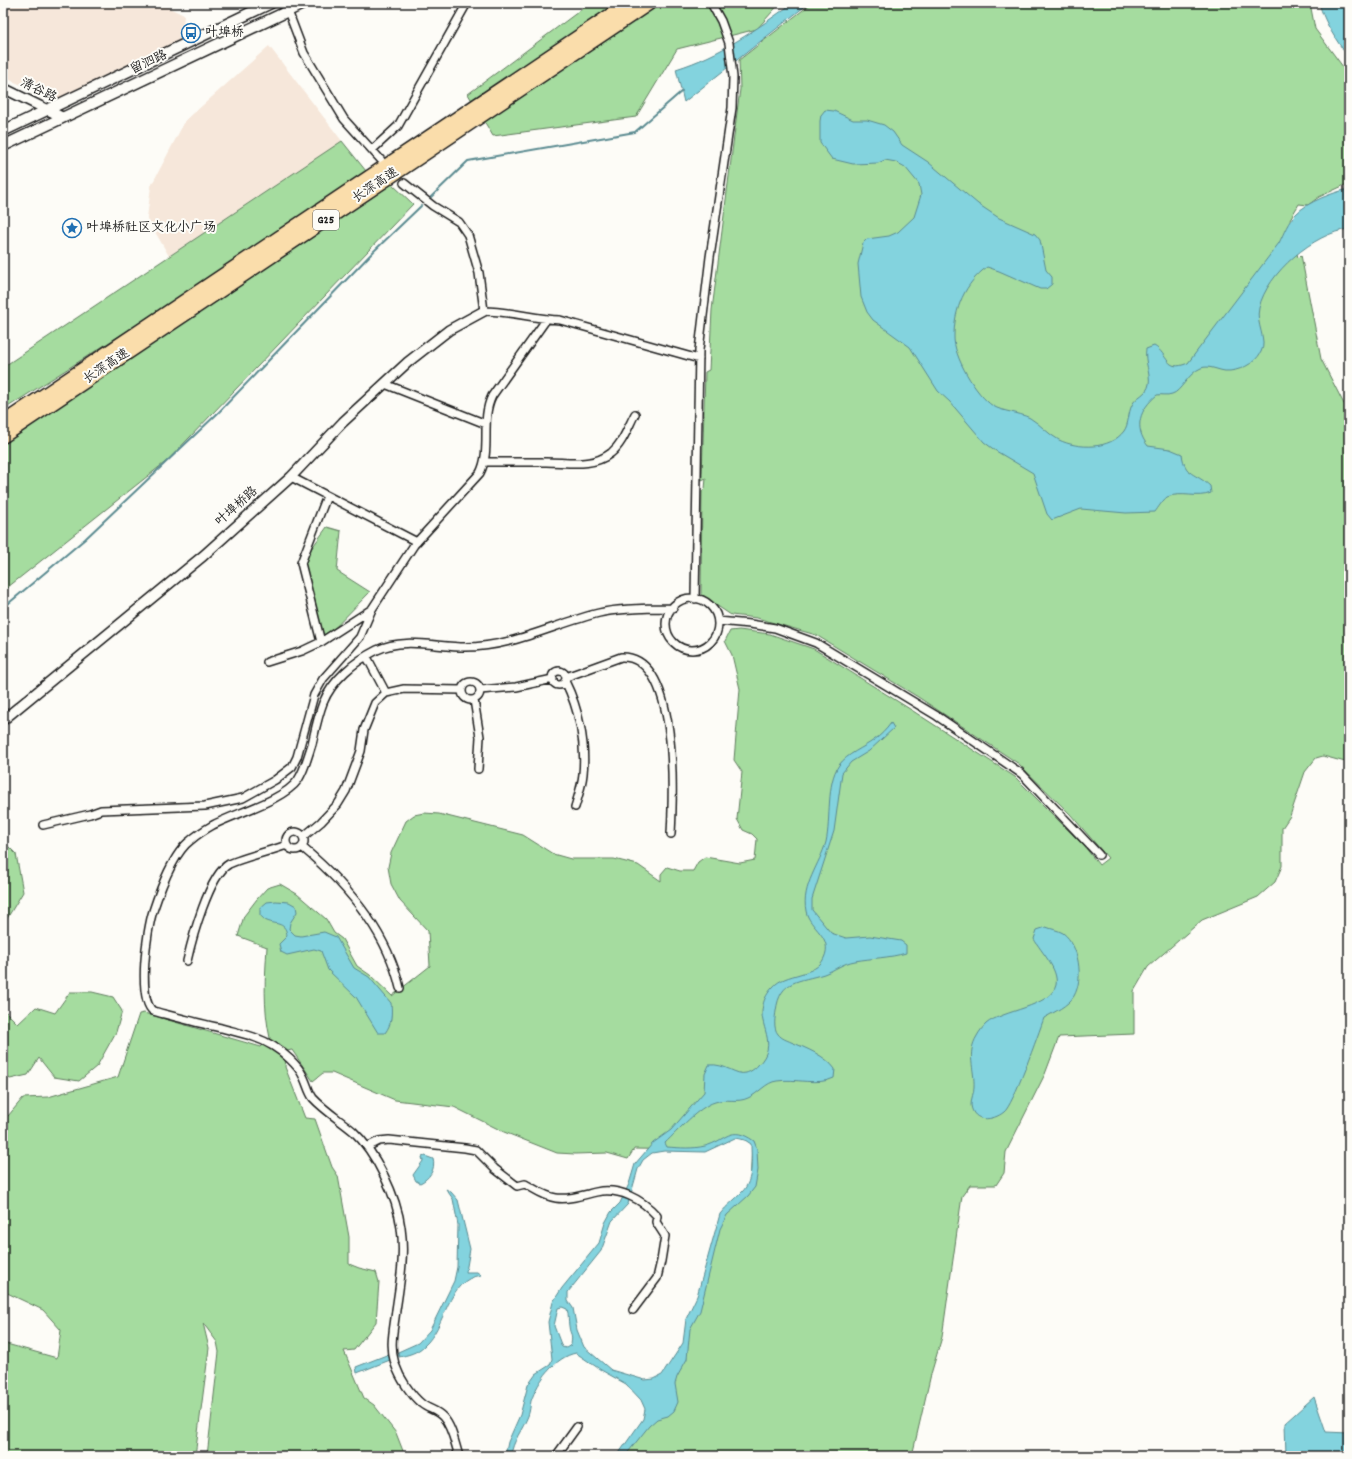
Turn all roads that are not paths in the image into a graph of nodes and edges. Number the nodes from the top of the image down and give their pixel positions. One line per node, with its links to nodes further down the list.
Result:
1 (271, 3): 9 (main road, 留泗路)
2 (305, 3): 7 (main road, 留泗路)
3 (467, 3): 13 (street)
4 (629, 3): 21 (highway, 长深高速 / G25)
5 (649, 3): 23 (highway, 长深高速 / G25)
6 (711, 3): 18 (street)
7 (288, 11): 10 (main road, 留泗路); 13 (street)
8 (3, 88): 9 (street, 清谷路)
9 (47, 109): 10 (street, 清谷路); 11 (main road, 留泗路)
10 (62, 117): 12 (main road, 留泗路)
11 (3, 131)
12 (3, 146)
13 (372, 150): 14 (street)
14 (381, 160)
15 (404, 183): 16 (street)
16 (484, 311): 17 (street); 19 (street, 叶埠桥路)
17 (546, 320): 18 (street); 22 (street)
18 (699, 358): 28 (street)
19 (385, 384): 22 (street); 25 (street, 叶埠桥路)
20 (635, 414): 24 (street)
21 (3, 422)
22 (486, 424): 24 (street)
23 (3, 436)
24 (485, 462): 27 (street)
25 (291, 477): 26 (street); 40 (street, 叶埠桥路)
26 (327, 496): 27 (street); 32 (street)
27 (417, 542): 30 (street)
28 (695, 599): 29 (street); 31 (street)
29 (672, 608): 31 (street); 33 (street)
30 (372, 609): 32 (street); 43 (street)
31 (718, 621): 48 (street)
32 (321, 642): 34 (street)
33 (367, 657): 38 (street); 51 (street)
34 (267, 662)
35 (566, 679): 37 (street); 42 (street); 44 (street)
36 (461, 690): 37 (street); 38 (street); 39 (street)
37 (480, 690): 39 (street)
38 (386, 693): 45 (street)
39 (474, 700): 41 (street)
40 (3, 720)
41 (478, 769)
42 (575, 807)
43 (43, 825)
44 (671, 834)
45 (303, 837): 46 (street); 47 (street)
46 (287, 845): 47 (street); 49 (street)
47 (302, 847): 50 (street)
48 (1099, 855)
49 (187, 961)
50 (400, 988)
51 (367, 1147): 52 (street); 54 (street)
52 (632, 1310)
53 (577, 1426): 55 (street)
54 (459, 1456)
55 (556, 1456)

